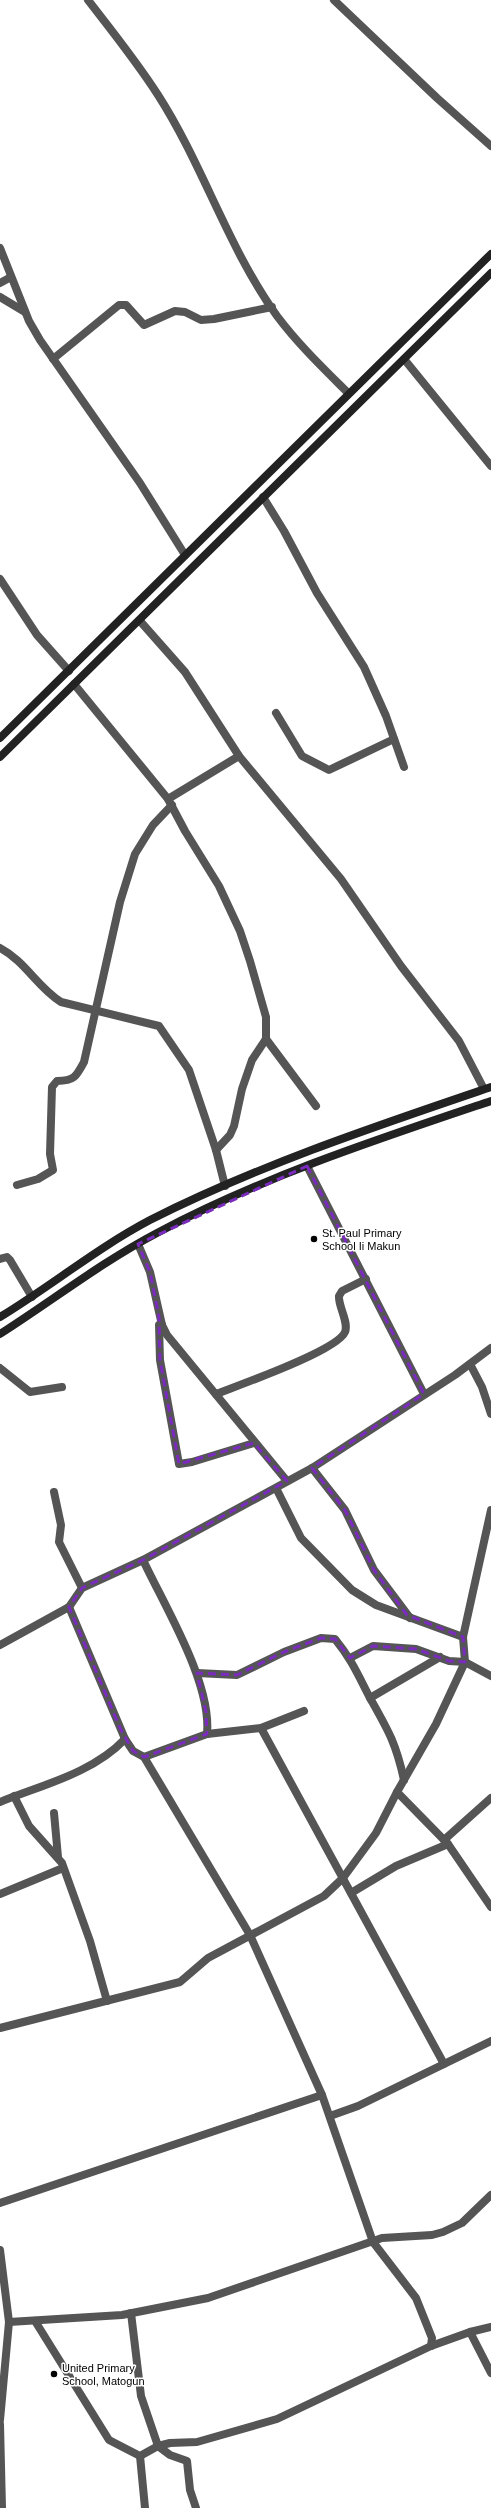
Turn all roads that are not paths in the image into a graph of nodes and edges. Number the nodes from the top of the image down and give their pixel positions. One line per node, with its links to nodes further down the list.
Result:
1 (88, 0): 10 (street)
2 (334, 0): 3 (street)
3 (491, 146)
4 (0, 248): 7 (street)
5 (491, 254): 14 (street)
6 (491, 273): 13 (street)
7 (11, 277): 8 (street); 11 (street)
8 (0, 283)
9 (0, 297): 11 (street)
10 (272, 307): 12 (street); 14 (street)
11 (25, 312): 12 (street)
12 (53, 359): 17 (street)
13 (404, 359): 15 (street); 16 (street)
14 (348, 393): 17 (street)
15 (491, 466)
16 (262, 497): 19 (street); 24 (street)
17 (185, 555): 20 (street)
18 (0, 579): 20 (street)
19 (140, 621): 21 (street); 25 (street)
20 (69, 671): 23 (street)
21 (74, 684): 26 (street); 28 (street)
22 (276, 713): 24 (street)
23 (0, 738)
24 (394, 739): 27 (street)
25 (239, 756): 28 (street); 32 (street)
26 (0, 757)
27 (404, 767)
28 (170, 802): 30 (street); 31 (street)
29 (0, 948): 30 (street)
30 (95, 1010): 35 (street); 37 (street)
31 (266, 1039): 34 (street); 35 (street)
32 (488, 1088): 38 (street)
33 (491, 1101): 36 (street)
34 (316, 1106)
35 (216, 1150): 38 (street)
36 (307, 1166): 39 (street); 41 (street)
37 (16, 1185)
38 (225, 1186): 42 (street)
39 (138, 1244): 44 (street); 45 (street)
40 (0, 1259): 42 (street)
41 (366, 1279): 50 (street); 51 (street)
42 (32, 1297): 43 (street)
43 (0, 1317)
44 (162, 1325): 50 (street); 53 (street)
45 (0, 1334)
46 (491, 1348): 47 (street)
47 (470, 1364): 51 (street); 52 (street)
48 (0, 1368): 49 (street)
49 (62, 1387)
50 (216, 1394): 53 (street)
51 (424, 1394): 54 (street)
52 (491, 1414)
53 (254, 1443): 55 (street)
54 (312, 1468): 55 (street); 63 (street)
55 (287, 1481): 56 (street)
56 (276, 1488): 60 (street); 63 (street)
57 (54, 1492): 61 (street)
58 (491, 1510): 59 (street)
59 (490, 1524): 64 (street)
60 (143, 1560): 61 (street); 69 (street)
61 (82, 1588): 62 (street)
62 (69, 1607): 65 (street); 75 (street)
63 (411, 1619): 64 (street)
64 (464, 1637): 68 (street)
65 (0, 1645)
66 (440, 1657): 67 (street); 68 (street); 71 (street)
67 (350, 1658): 69 (street); 71 (street)
68 (464, 1662): 70 (street); 77 (street)
69 (197, 1673): 74 (street)
70 (491, 1676)
71 (370, 1698): 77 (street)
72 (304, 1711): 73 (street)
73 (261, 1728): 74 (street); 86 (street)
74 (207, 1734): 76 (street)
75 (126, 1739): 76 (street); 79 (street)
76 (144, 1757): 90 (street)
77 (404, 1780): 78 (street)
78 (396, 1792): 83 (street); 86 (street)
79 (14, 1796): 81 (street); 84 (street)
80 (491, 1798): 83 (street)
81 (0, 1802)
82 (54, 1813): 84 (street)
83 (446, 1842): 87 (street); 89 (street)
84 (58, 1857): 85 (street)
85 (63, 1868): 88 (street); 91 (street)
86 (343, 1878): 87 (street); 90 (street)
87 (351, 1893): 94 (street)
88 (0, 1894)
89 (491, 1907)
90 (250, 1935): 91 (street); 95 (street)
91 (107, 2001): 92 (street)
92 (0, 2028)
93 (491, 2041): 94 (street)
94 (444, 2064): 96 (street)
95 (322, 2095): 96 (street); 98 (street)
96 (330, 2116): 99 (street)
97 (491, 2195): 99 (street)
98 (0, 2203)
99 (373, 2242): 101 (street); 106 (street)
100 (0, 2250): 103 (street)
101 (131, 2314): 102 (street); 110 (street)
102 (35, 2321): 103 (street); 111 (street)
103 (9, 2322): 108 (street)
104 (491, 2328): 105 (street)
105 (470, 2332): 106 (street); 107 (street)
106 (431, 2346): 110 (street)
107 (491, 2373)
108 (0, 2420)
109 (0, 2424): 112 (street)
110 (158, 2446): 111 (street); 114 (street)
111 (140, 2456): 113 (street)
112 (2, 2508)
113 (145, 2508)
114 (196, 2508)

